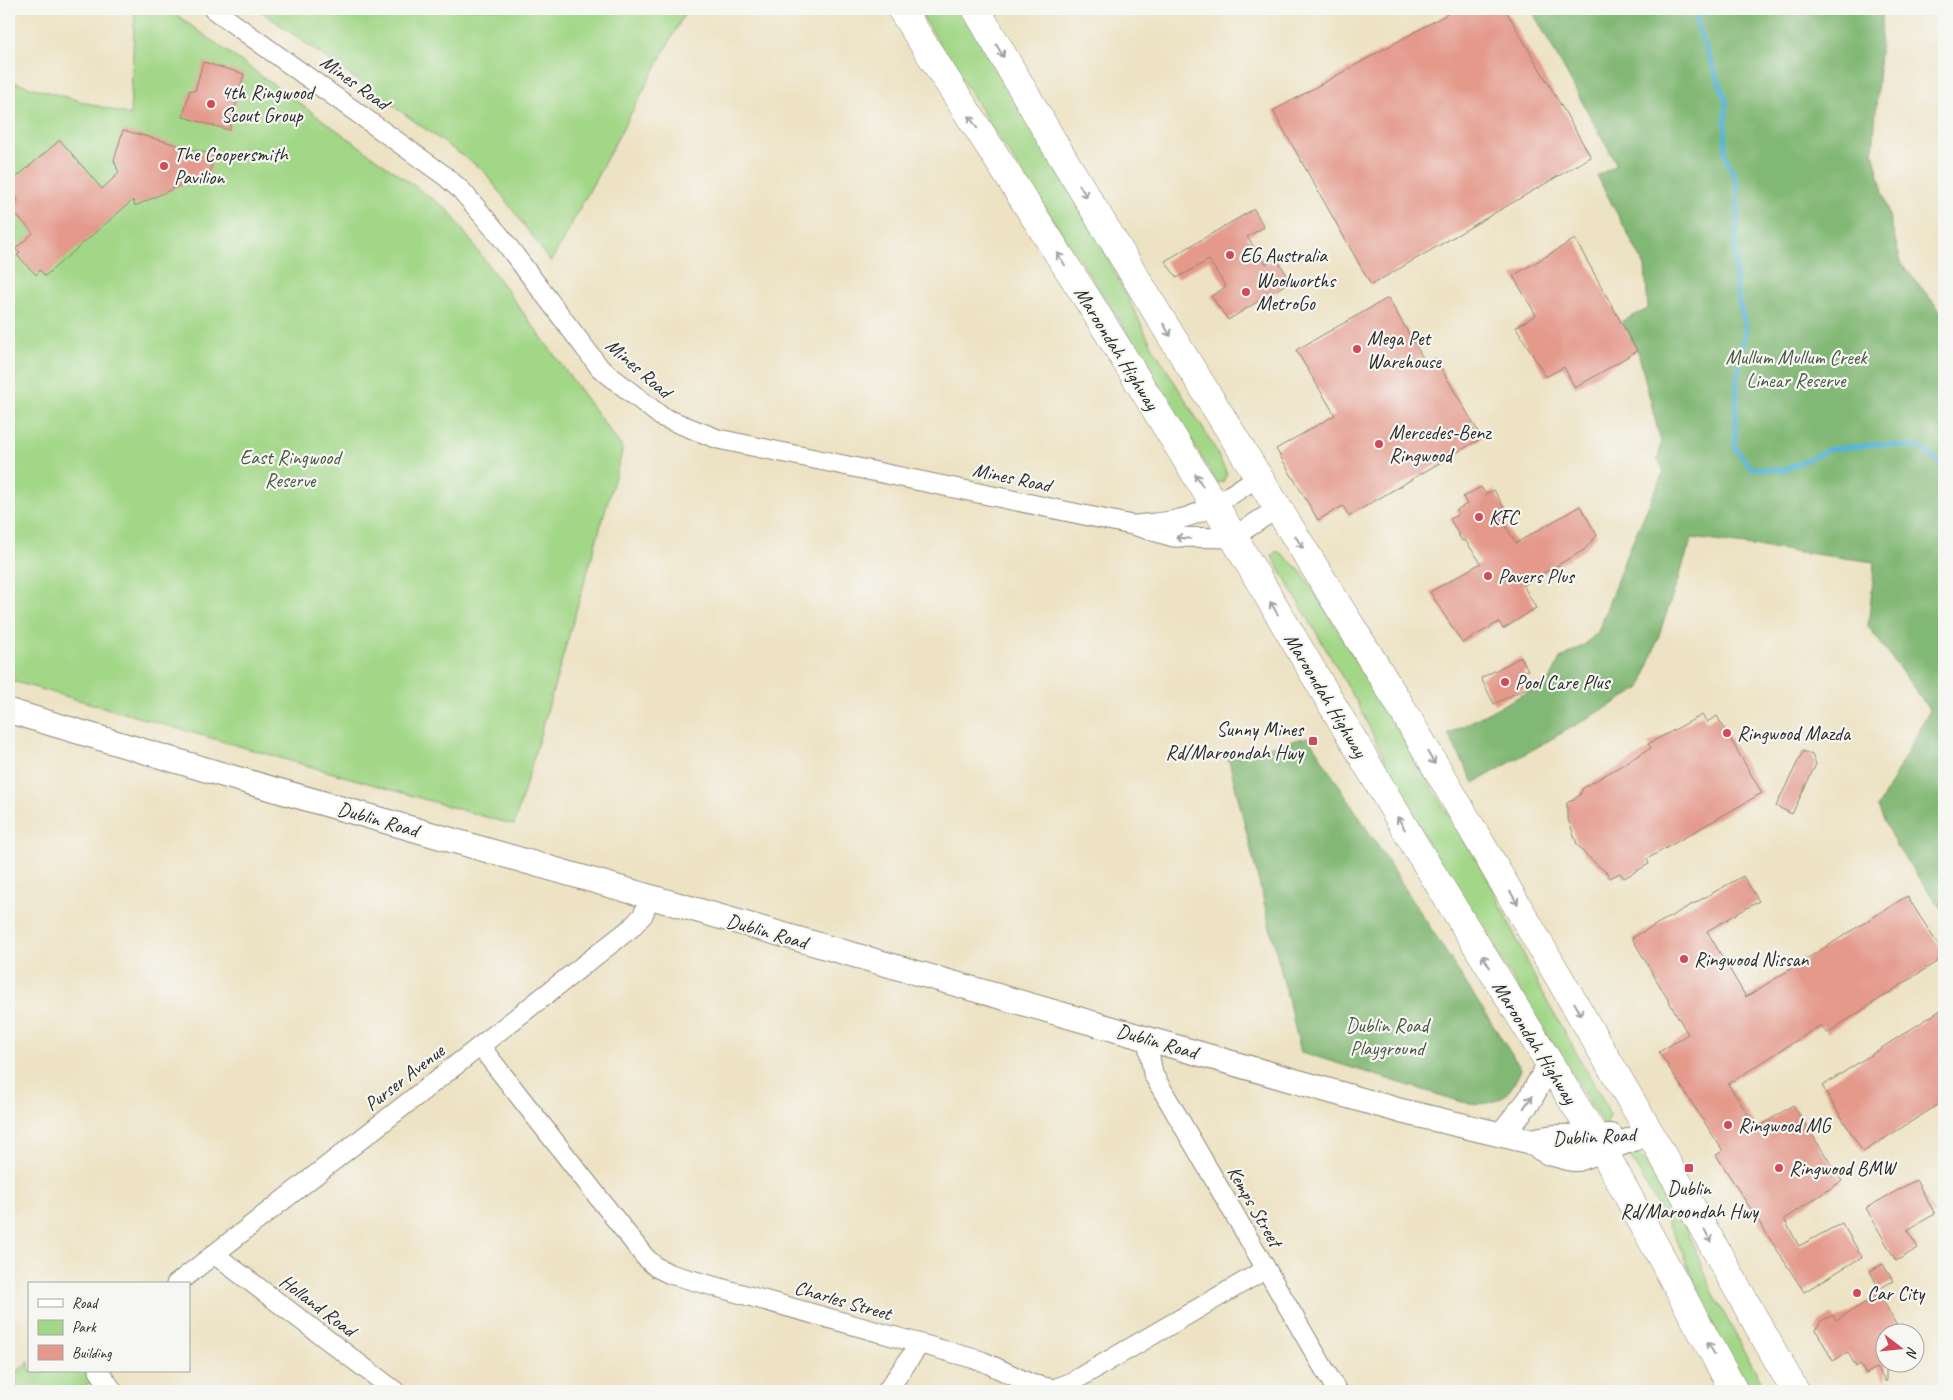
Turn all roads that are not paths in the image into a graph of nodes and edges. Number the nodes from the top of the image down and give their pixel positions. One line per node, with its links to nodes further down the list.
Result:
1 (213, 9): 7 (street, Mines Road)
2 (901, 9): 5 (highway, Maroondah Highway, one-way to 2)
3 (976, 9): 4 (highway, one-way to 4)
4 (1258, 476): 5 (street, Mines Road); 6 (highway)
5 (1214, 504): 7 (street, Mines Road); 8 (highway, Maroondah Highway)
6 (1278, 508): 8 (street); 14 (highway, one-way to 14)
7 (1132, 525): 8 (street, Mines Road, one-way to 7)
8 (1232, 538): 13 (highway, Maroondah Highway, one-way to 8)
9 (9, 711): 10 (main road, Dublin Road)
10 (650, 897): 11 (main road, Dublin Road); 12 (street, Purser Avenue)
11 (1147, 1039): 15 (main road, Dublin Road); 18 (street, Kemps Street)
12 (480, 1046): 17 (street, Purser Avenue); 20 (street, Charles Street)
13 (1549, 1065): 15 (main road, one-way to 13); 16 (highway, Maroondah Highway)
14 (1650, 1133): 16 (main road, Dublin Road); 27 (highway, one-way to 27)
15 (1501, 1135): 16 (main road, Dublin Road)
16 (1599, 1144): 26 (highway, Maroondah Highway, one-way to 16)
17 (214, 1254): 19 (street, Purser Avenue); 23 (street, Holland Road)
18 (1266, 1269): 20 (street, Charles Street); 25 (street, Kemps Street)
19 (179, 1282)
20 (919, 1345): 24 (street)
21 (100, 1372): 22 (street)
22 (113, 1391)
23 (395, 1391)
24 (887, 1391)
25 (1337, 1391)
26 (1734, 1391)
27 (1795, 1391)

